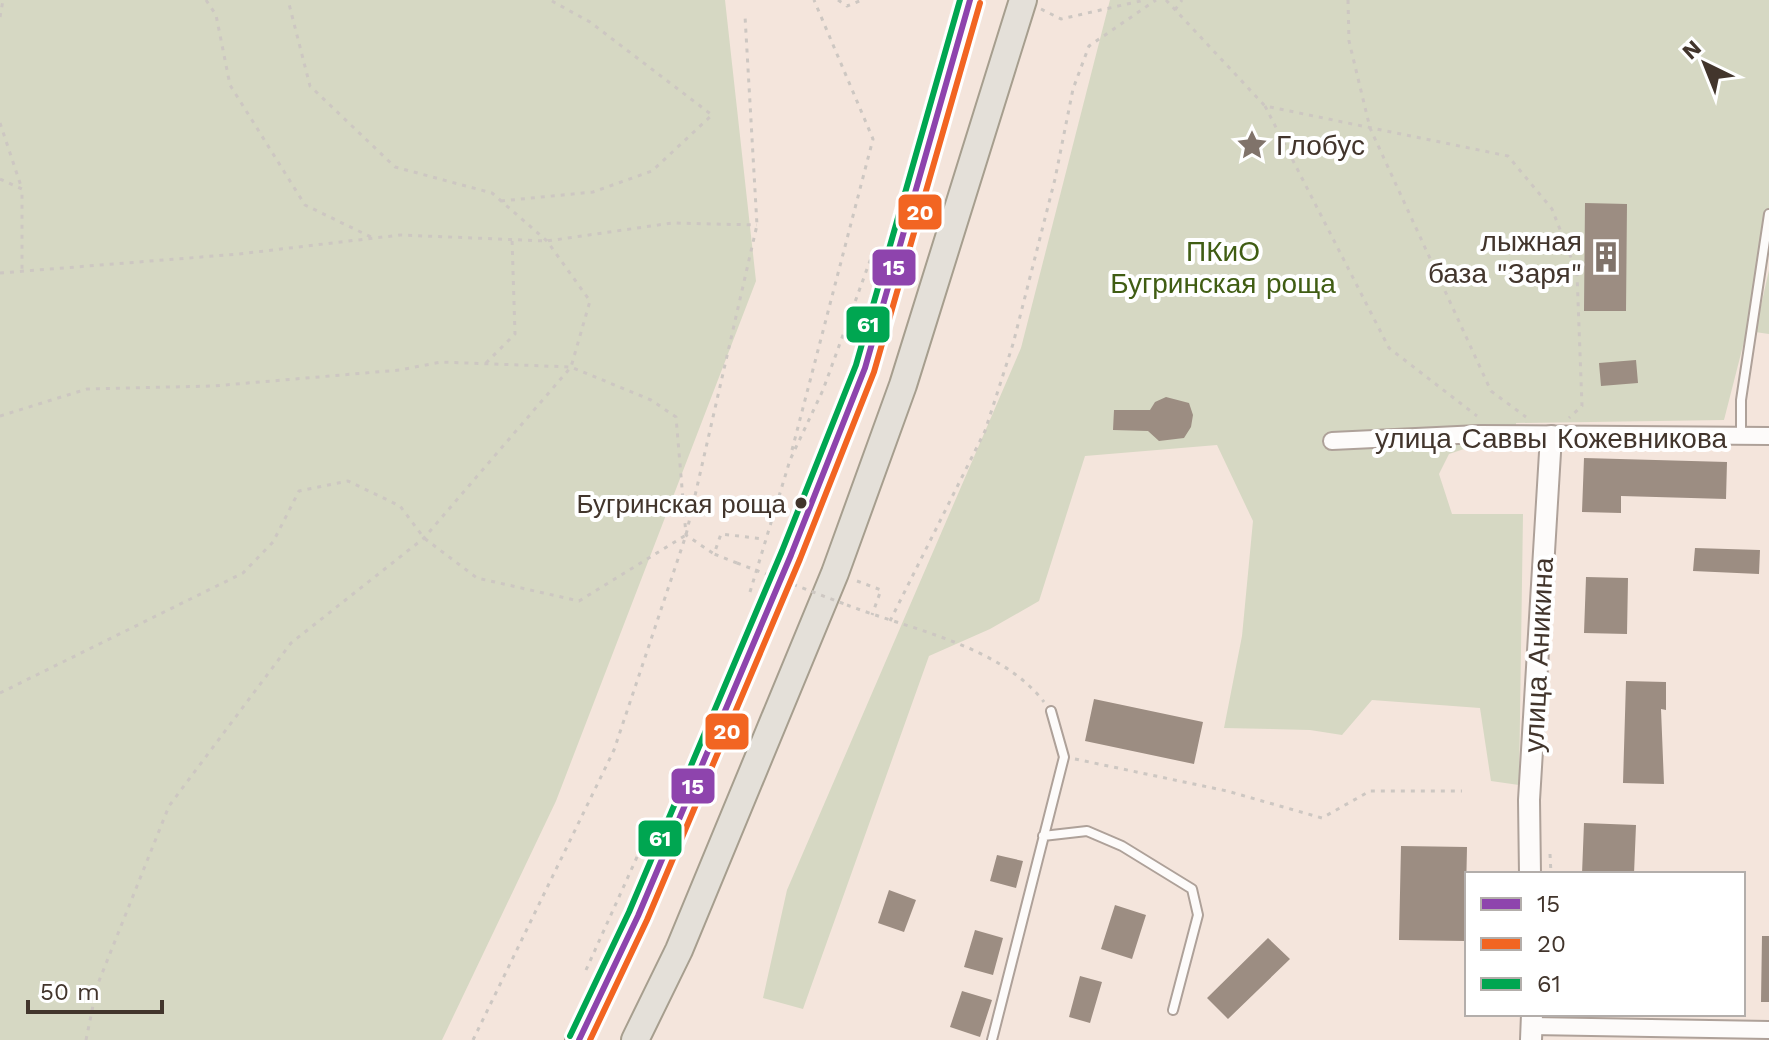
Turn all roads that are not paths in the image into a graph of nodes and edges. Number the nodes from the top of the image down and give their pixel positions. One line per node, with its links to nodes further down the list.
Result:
1 (970, 0): 14 (main road)
2 (1030, 3): 15 (main road)
3 (1769, 214): 6 (lane)
4 (1551, 436): 6 (street, улица Саввы Кожевникова); 7 (street, улица Саввы Кожевникова); 10 (street, улица Аникина)
5 (1769, 436): 6 (street, улица Саввы Кожевникова)
6 (1741, 437)
7 (1332, 441)
8 (1051, 711): 9 (lane)
9 (1043, 836): 11 (lane); 16 (lane)
10 (1530, 872)
11 (1173, 1010)
12 (1531, 1027): 13 (street)
13 (1769, 1030)
14 (579, 1040)
15 (635, 1040)
16 (992, 1040)

